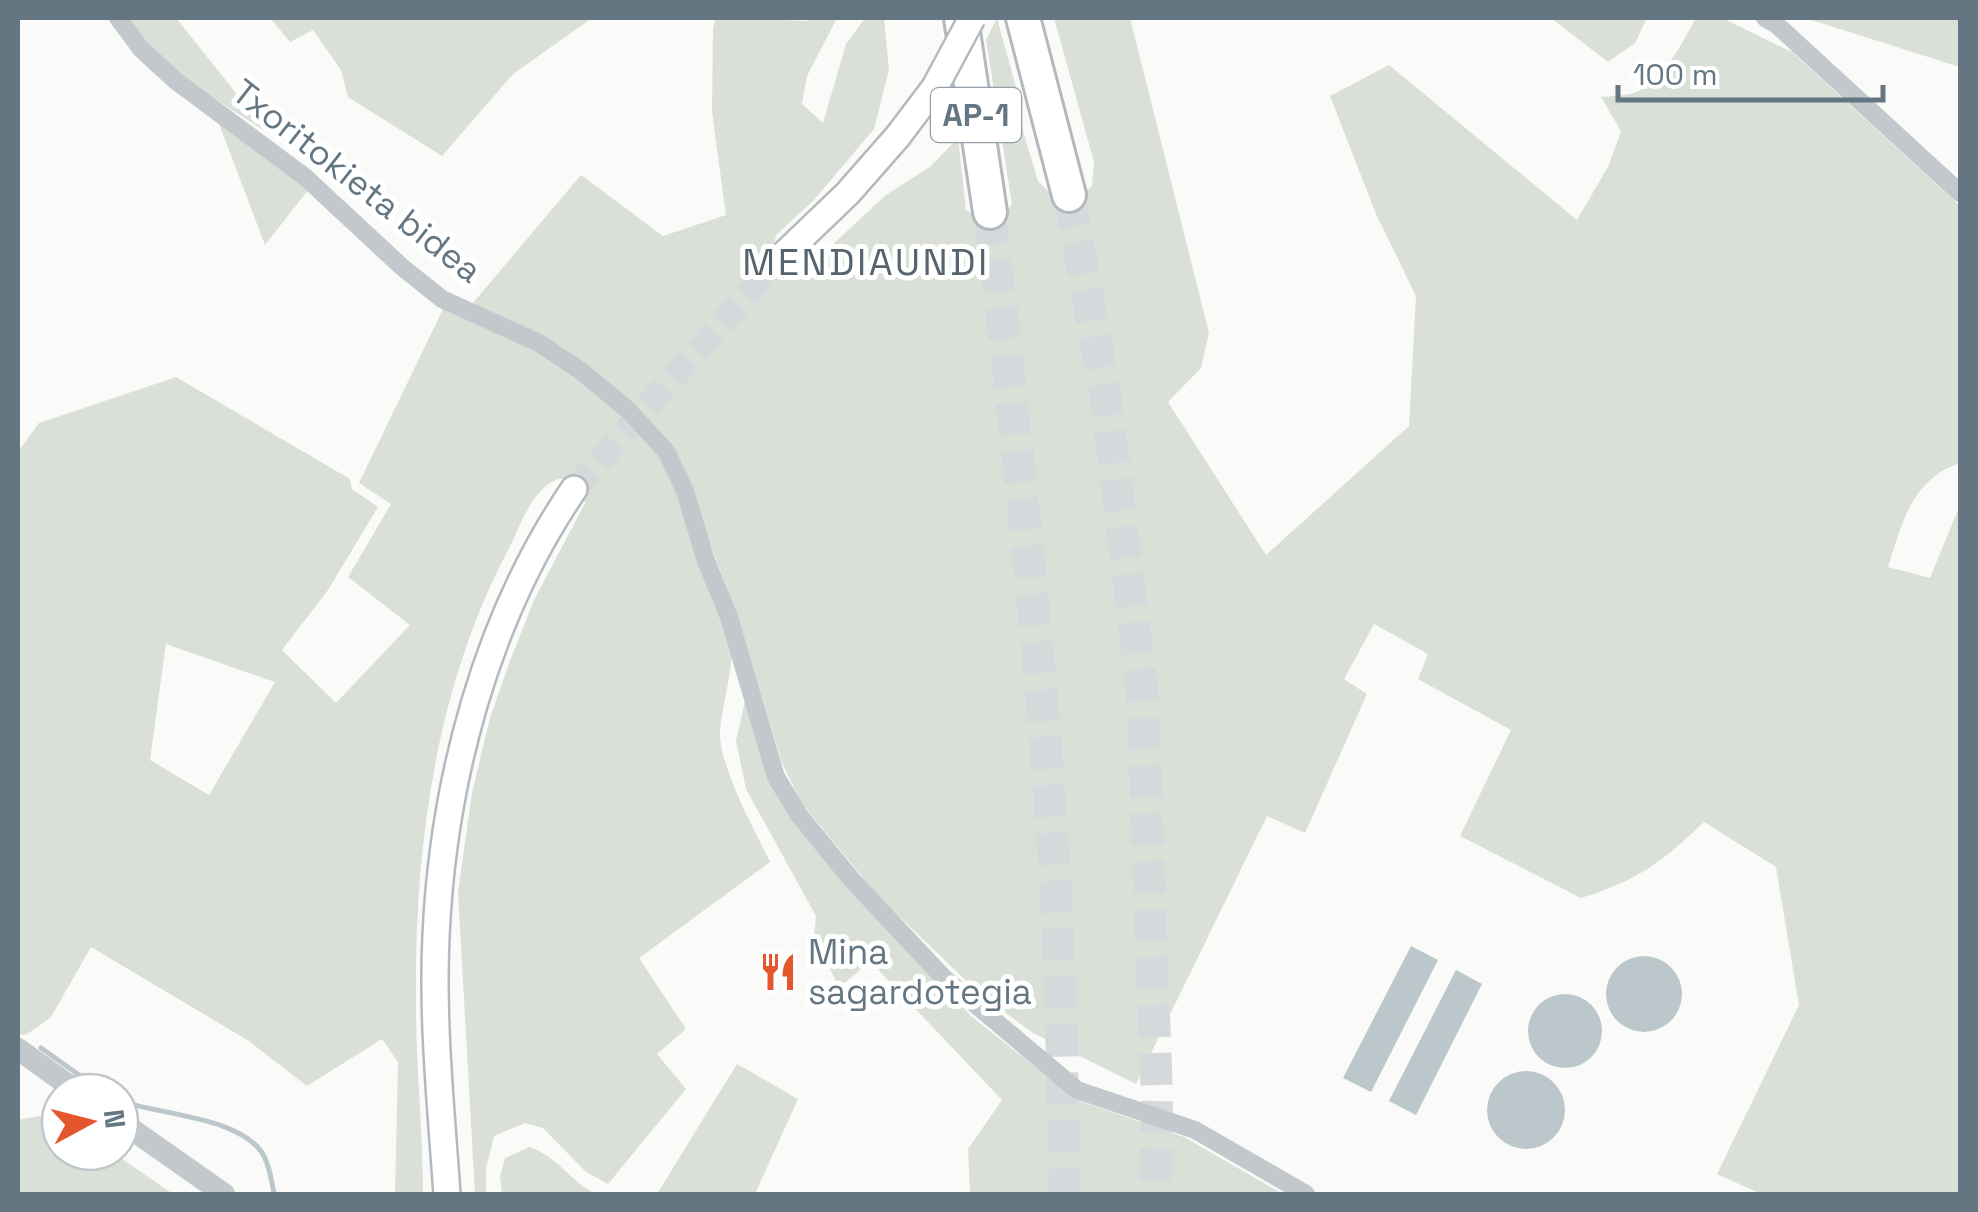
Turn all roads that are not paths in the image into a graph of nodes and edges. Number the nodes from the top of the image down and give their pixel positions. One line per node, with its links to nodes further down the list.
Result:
1 (118, 18): 18 (street, Txoritokieta bidea)
2 (962, 18): 8 (highway, AP-1)
3 (972, 18): 9 (main road, bridge)
4 (1024, 18): 7 (highway, AP-1)
5 (1764, 18): 6 (street)
6 (1960, 194)
7 (1068, 195)
8 (990, 212)
9 (777, 260)
10 (574, 489): 12 (main road)
11 (18, 1049): 13 (street)
12 (439, 1053): 16 (main road); 17 (street)
13 (50, 1072)
14 (140, 1135): 15 (street)
15 (224, 1194)
16 (447, 1194)
17 (458, 1194)
18 (1306, 1194)

